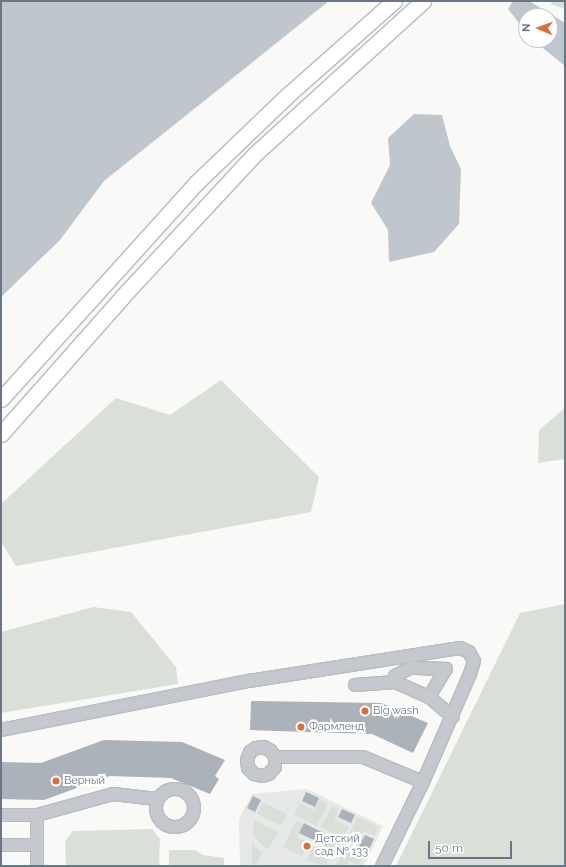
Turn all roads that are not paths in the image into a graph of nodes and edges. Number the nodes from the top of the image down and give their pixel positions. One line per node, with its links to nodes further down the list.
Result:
1 (394, 1): 3 (main road)
2 (423, 1): 4 (main road)
3 (1, 399)
4 (1, 434)
5 (395, 682): 6 (street); 7 (street); 7 (street)
6 (355, 685)
7 (429, 696): 8 (street)
8 (453, 717): 9 (street); 11 (street)
9 (1, 730)
10 (275, 757): 11 (street)
11 (423, 782): 18 (street)
12 (157, 799): 14 (street)
13 (1, 815): 14 (street)
14 (37, 815): 16 (street)
15 (1, 845): 16 (street)
16 (36, 845): 17 (street)
17 (37, 866)
18 (382, 866)

